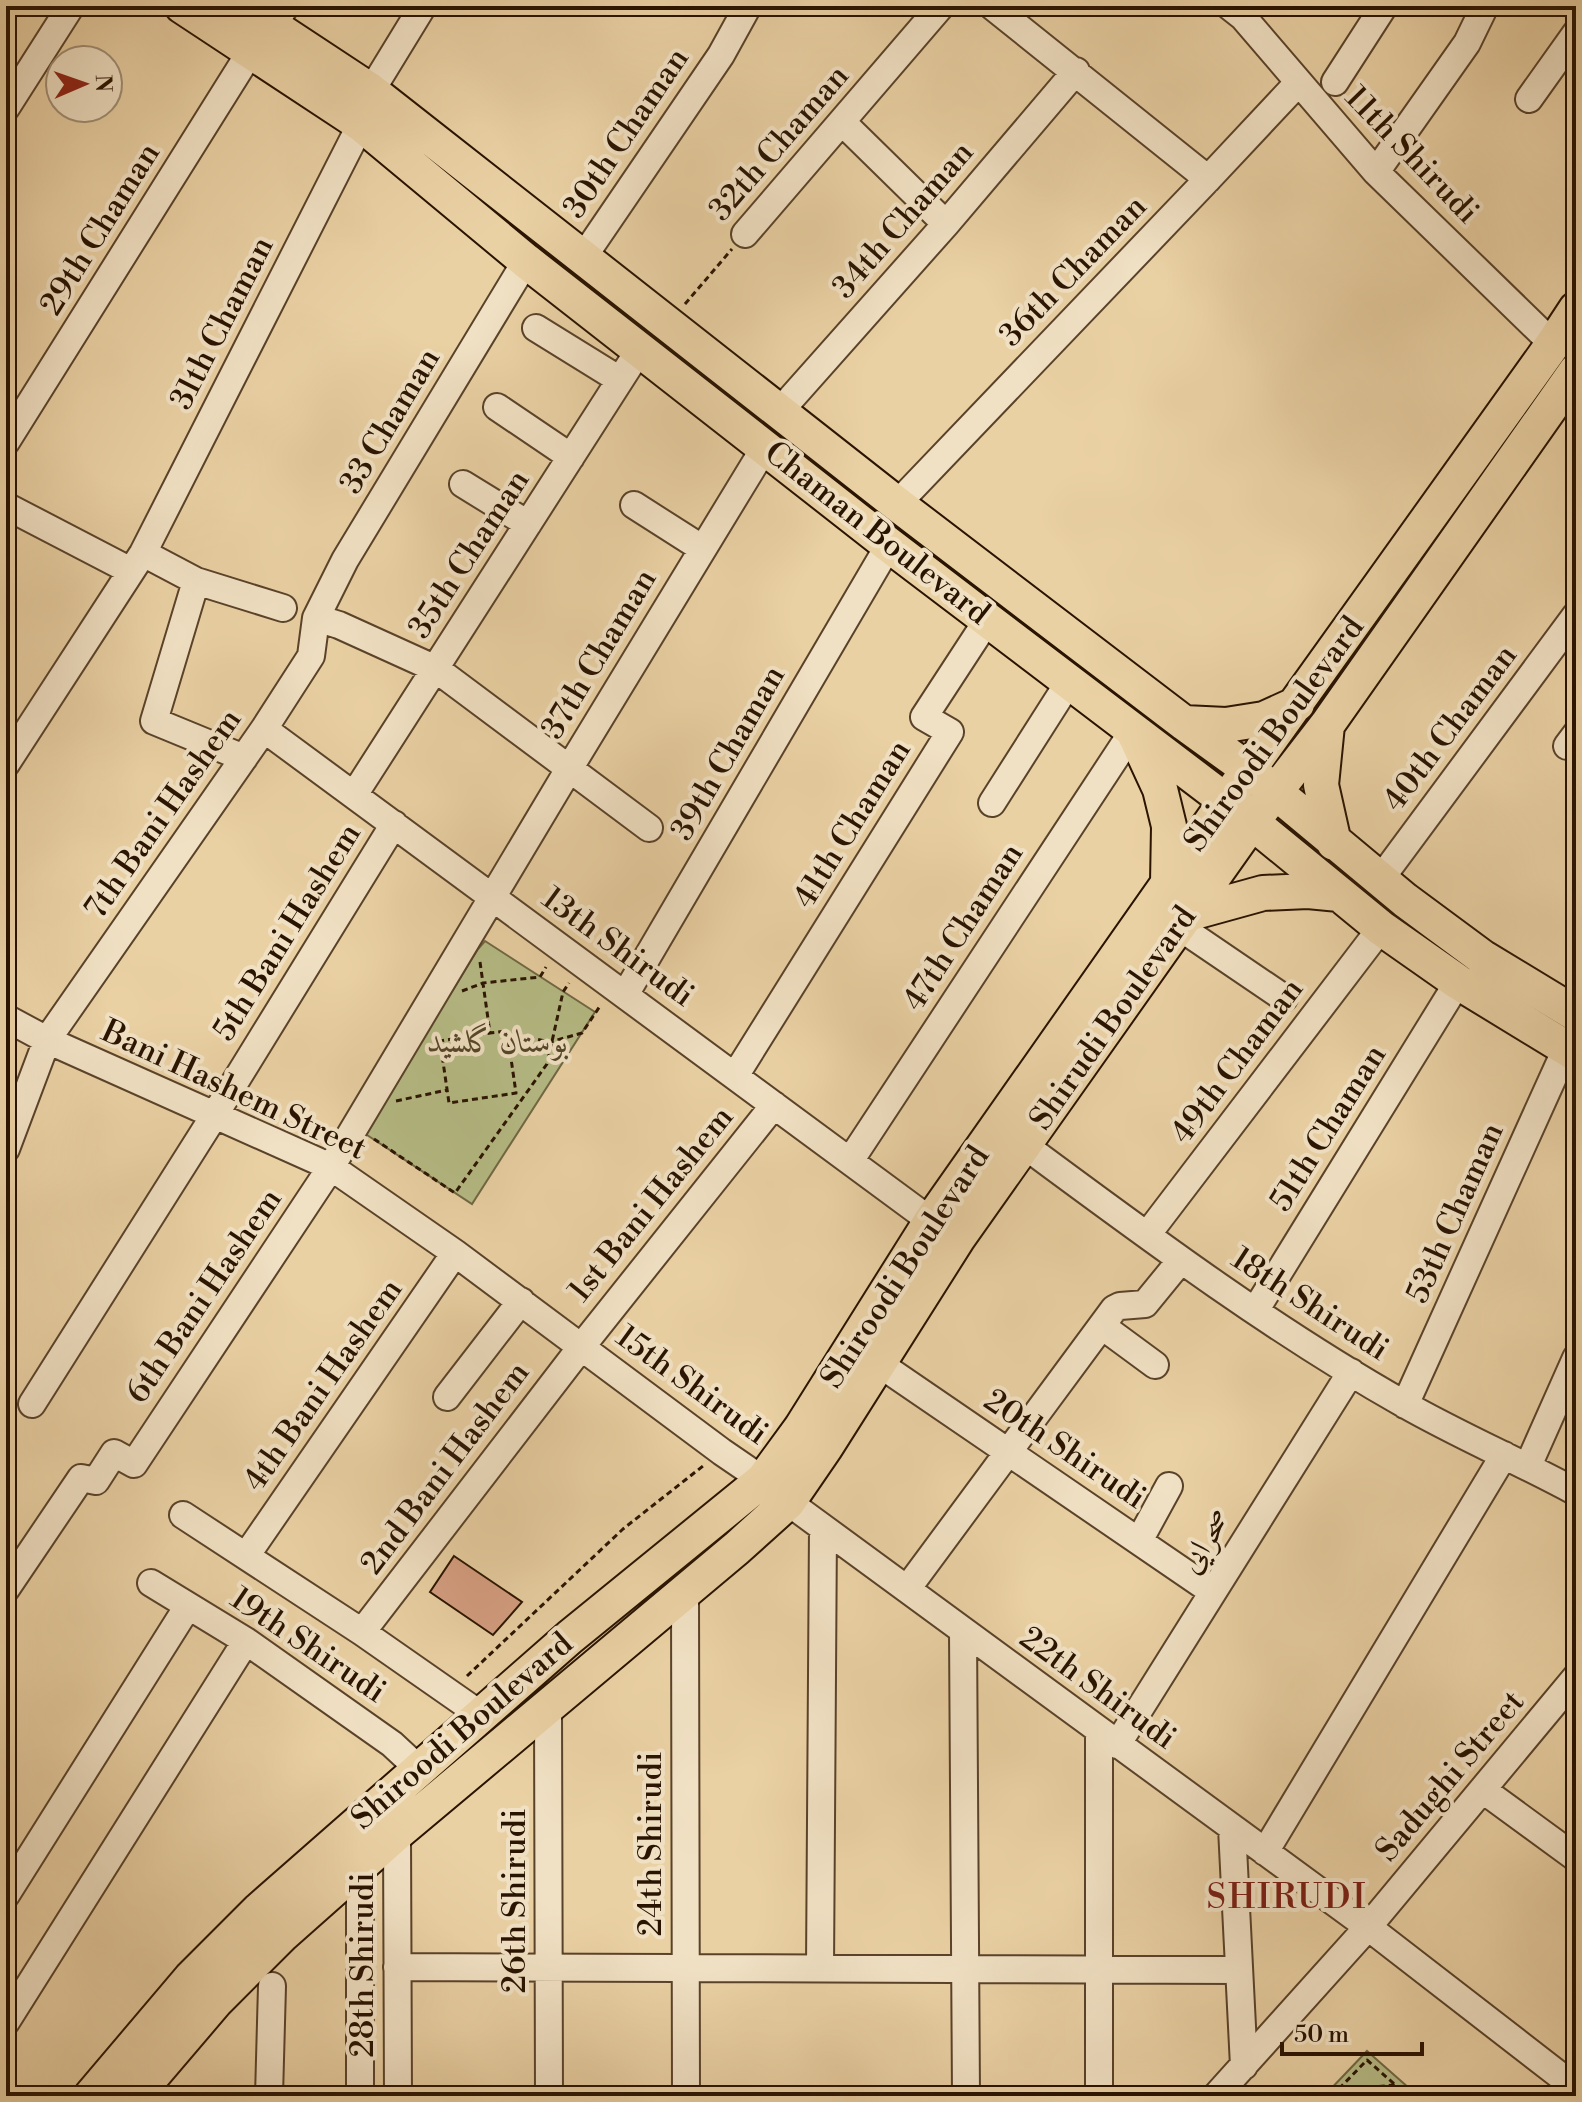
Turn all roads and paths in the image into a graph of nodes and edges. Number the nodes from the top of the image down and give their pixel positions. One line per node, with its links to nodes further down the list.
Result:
1 (71, 6): 18 (street)
2 (182, 6): 11 (main road, Chaman Boulevard)
3 (242, 6): 11 (main road, Chaman Boulevard)
4 (423, 6): 16 (street, 31th Chaman)
5 (748, 6): 25 (street, 30th Chaman)
6 (941, 6): 19 (street, 32th Chaman)
7 (992, 6): 13 (street)
8 (1384, 6): 14 (street)
9 (1485, 6): 21 (street)
10 (1242, 10): 15 (street, 11th Shirudi)
11 (269, 28): 16 (main road, Chaman Boulevard); 20 (main road, Chaman Boulevard); 36 (street, 29th Chaman)
12 (1576, 33): 17 (street)
13 (1076, 71): 22 (street); 23 (street, 34th Chaman)
14 (1335, 82)
15 (1298, 83): 21 (street, 11th Shirudi); 22 (street, 36th Chaman)
16 (371, 91): 20 (street, 31th Chaman); 25 (main road, Chaman Boulevard)
17 (1529, 99)
18 (6, 108)
19 (842, 122): 23 (street); 24 (street, 32th Chaman)
20 (361, 124): 26 (main road, Chaman Boulevard); 46 (street, 31th Chaman)
21 (1376, 172): 30 (street, 11th Shirudi)
22 (1208, 179): 40 (street, 36th Chaman)
23 (946, 224): 35 (street, 34th Chaman)
24 (745, 234): 28 (path, 32th Chaman)
25 (584, 256): 28 (main road, Chaman Boulevard)
26 (526, 261): 31 (main road, Chaman Boulevard); 50 (street, 33 Chaman)
27 (1576, 309): 30 (main road, Shiroodi Boulevard)
28 (668, 324): 35 (main road, Chaman Boulevard)
29 (536, 328): 33 (street)
30 (1553, 344): 54 (main road, Shiroodi Boulevard)
31 (640, 349): 33 (street, 35th Chaman); 37 (main road, Chaman Boulevard)
32 (1576, 371): 56 (main road)
33 (620, 380): 38 (street, 35th Chaman)
34 (497, 407): 38 (street)
35 (779, 412): 40 (main road, Chaman Boulevard)
36 (6, 442)
37 (765, 447): 44 (main road, Chaman Boulevard); 45 (street, 37th Chaman)
38 (571, 457): 43 (street, 35th Chaman)
39 (463, 484): 43 (street)
40 (897, 504): 55 (main road, Chaman Boulevard)
41 (634, 505): 45 (street)
42 (6, 506): 46 (street)
43 (528, 524): 52 (street, 35th Chaman)
44 (889, 545): 51 (main road, Chaman Boulevard); 81 (street, 39th Chaman)
45 (703, 549): 61 (street, 37th Chaman)
46 (137, 562): 47 (street); 60 (street, 31th Chaman)
47 (196, 581): 48 (street); 59 (street)
48 (283, 608)
49 (1576, 615): 69 (street, 40th Chaman)
50 (316, 618): 52 (street); 57 (street, 7th Bani Hashem)
51 (988, 619): 53 (main road, Chaman Boulevard); 90 (street, 41th Chaman)
52 (436, 669): 61 (street); 63 (street, 35th Chaman)
53 (1069, 682): 58 (main road, Chaman Boulevard); 64 (street)
54 (1297, 704): 55 (main road); 62 (main road, Shiroodi Boulevard)
55 (1184, 723): 62 (main road, Chaman Boulevard)
56 (1327, 725): 62 (main road); 68 (main road)
57 (264, 729): 59 (street, 7th Bani Hashem); 63 (street, 13th Shirudi)
58 (1133, 731): 65 (main road, Chaman Boulevard); 70 (main road); 100 (street, 47th Chaman)
59 (244, 758): 86 (street, 7th Bani Hashem)
60 (6, 764)
61 (569, 769): 67 (street); 72 (street, 37th Chaman)
62 (1262, 781): 65 (main road, Shiroodi Boulevard); 68 (main road, Chaman Boulevard)
63 (354, 795): 66 (street, 13th Shirudi)
64 (992, 803)
65 (1239, 812): 70 (main road, Shiroodi Boulevard); 71 (main road, Chaman Boulevard); 73 (main road, Shirudi Boulevard)
66 (394, 824): 72 (street, 13th Shirudi); 96 (street, 5th Bani Hashem)
67 (649, 828)
68 (1334, 843): 69 (main road, Chaman Boulevard)
69 (1379, 881): 83 (main road, Chaman Boulevard)
70 (1168, 883): 102 (main road, Shiroodi Boulevard)
71 (1339, 894): 73 (main road); 74 (main road, Chaman Boulevard)
72 (492, 897): 75 (street, 37th Chaman); 76 (street, 13th Shirudi)
73 (1182, 920): 82 (street); 98 (main road, Shirudi Boulevard)
74 (1381, 928): 78 (main road, Chaman Boulevard); 103 (street, 49th Chaman)
75 (466, 942): 79 (path); 80 (street, 37th Chaman)
76 (559, 946): 77 (street, 13th Shirudi); 79 (path)
77 (583, 964): 81 (street, 13th Shirudi); 87 (path)
78 (1458, 982): 89 (main road, Chaman Boulevard); 107 (street, 51th Chaman)
79 (483, 983): 80 (path); 85 (path)
80 (438, 988): 93 (street, 6th Bani Hashem)
81 (620, 991): 87 (path); 90 (street, 13th Shirudi)
82 (1284, 998)
83 (1576, 1014)
84 (6, 1018): 86 (street, Bani Hashem Street)
85 (490, 1033): 88 (path); 91 (path)
86 (47, 1040): 96 (street, Bani Hashem Street); 99 (street, 7th Bani Hashem)
87 (550, 1042): 88 (path); 94 (path)
88 (509, 1044): 92 (path)
89 (1571, 1052): 116 (street, 53th Chaman)
90 (735, 1076): 95 (street, 13th Shirudi)
91 (447, 1090): 92 (path); 93 (path)
92 (516, 1093): 94 (path)
93 (372, 1098): 101 (street, 6th Bani Hashem)
94 (521, 1099): 97 (path)
95 (774, 1105): 100 (street, 13th Shirudi); 109 (street, 1st Bani Hashem)
96 (214, 1116): 101 (street, Bani Hashem Street); 115 (street, 5th Bani Hashem)
97 (364, 1133)
98 (1024, 1145): 103 (street, 18th Shirudi); 111 (main road, Shirudi Boulevard)
99 (6, 1149)
100 (850, 1161): 102 (street, 13th Shirudi)
101 (331, 1167): 104 (street, Bani Hashem Street); 129 (street, 6th Bani Hashem)
102 (931, 1221): 120 (main road, Shiroodi Boulevard)
103 (1147, 1235): 105 (street, 18th Shirudi)
104 (455, 1253): 106 (street, Bani Hashem Street); 127 (street, 4th Bani Hashem)
105 (1181, 1260): 107 (street, 18th Shirudi); 108 (street)
106 (521, 1301): 109 (street, Bani Hashem Street); 114 (street)
107 (1255, 1311): 113 (street, 18th Shirudi)
108 (1102, 1326): 112 (street); 117 (street)
109 (582, 1346): 118 (street, 15th Shirudi); 135 (street, 2nd Bani Hashem)
110 (1576, 1358): 119 (street)
111 (878, 1363): 117 (street, 20th Shirudi); 123 (main road, Shirudi Boulevard)
112 (1155, 1365)
113 (1351, 1372): 116 (street, 18th Shirudi); 132 (street, صحرایی)
114 (447, 1397)
115 (32, 1404)
116 (1405, 1405): 119 (street, 18th Shirudi)
117 (1008, 1451): 126 (street, 20th Shirudi); 130 (street)
118 (722, 1452): 120 (street, 15th Shirudi); 138 (path)
119 (1516, 1461): 122 (street, 18th Shirudi); 146 (street)
120 (763, 1480): 140 (main road, Shiroodi Boulevard)
121 (1169, 1486): 126 (street)
122 (1576, 1492)
123 (788, 1502): 125 (street, 22th Shirudi); 131 (main road, Shirudi Boulevard)
124 (183, 1515): 127 (street)
125 (823, 1528): 130 (street, 22th Shirudi); 154 (street)
126 (1139, 1541): 132 (street, 20th Shirudi)
127 (246, 1556): 135 (street)
128 (151, 1583): 133 (street, 19th Shirudi)
129 (6, 1589)
130 (907, 1589): 134 (street, 22th Shirudi)
131 (685, 1591): 139 (main road, Shirudi Boulevard); 153 (street, 24th Shirudi)
132 (1213, 1592): 141 (street, صحرایی)
133 (188, 1606): 136 (street, 19th Shirudi); 149 (street)
134 (963, 1631): 141 (street, 22th Shirudi); 155 (street)
135 (362, 1632): 138 (street)
136 (246, 1641): 142 (street, 19th Shirudi); 159 (street)
137 (1576, 1677): 143 (street, Sadughi Street)
138 (449, 1693): 140 (street)
139 (548, 1706): 145 (main road, Shirudi Boulevard); 152 (street, 26th Shirudi)
140 (481, 1715): 142 (main road, Shiroodi Boulevard)
141 (1108, 1738): 144 (street, 22th Shirudi); 156 (street)
142 (420, 1770): 165 (main road, Shiroodi Boulevard)
143 (1483, 1790): 147 (street); 150 (street, Sadughi Street)
144 (1232, 1828): 146 (street, 22th Shirudi); 157 (street)
145 (397, 1833): 148 (main road, Shirudi Boulevard); 151 (street, 28th Shirudi)
146 (1265, 1852): 150 (street, 22th Shirudi)
147 (1576, 1858)
148 (360, 1865): 166 (main road, Shirudi Boulevard); 168 (street, 28th Shirudi)
149 (6, 1895)
150 (1368, 1927): 161 (street, Sadughi Street); 163 (street, 22th Shirudi)
151 (397, 1967): 152 (street); 169 (street, 28th Shirudi)
152 (549, 1968): 153 (street); 170 (street, 26th Shirudi)
153 (686, 1968): 154 (street); 171 (street, 24th Shirudi)
154 (820, 1968): 155 (street)
155 (966, 1969): 156 (street); 172 (street)
156 (1099, 1969): 157 (street); 173 (street)
157 (1239, 1970): 161 (street)
158 (272, 1986): 167 (street)
159 (14, 1993): 160 (street)
160 (6, 2022)
161 (1244, 2066): 174 (street, Sadughi Street)
162 (1395, 2085): 164 (path); 164 (path); 176 (path)
163 (1576, 2088)
164 (1337, 2091): 175 (path)
165 (91, 2096)
166 (135, 2096)
167 (269, 2096)
168 (360, 2096)
169 (398, 2096)
170 (549, 2096)
171 (686, 2096)
172 (966, 2096)
173 (1099, 2096)
174 (1216, 2096)
175 (1332, 2096)
176 (1408, 2096)

